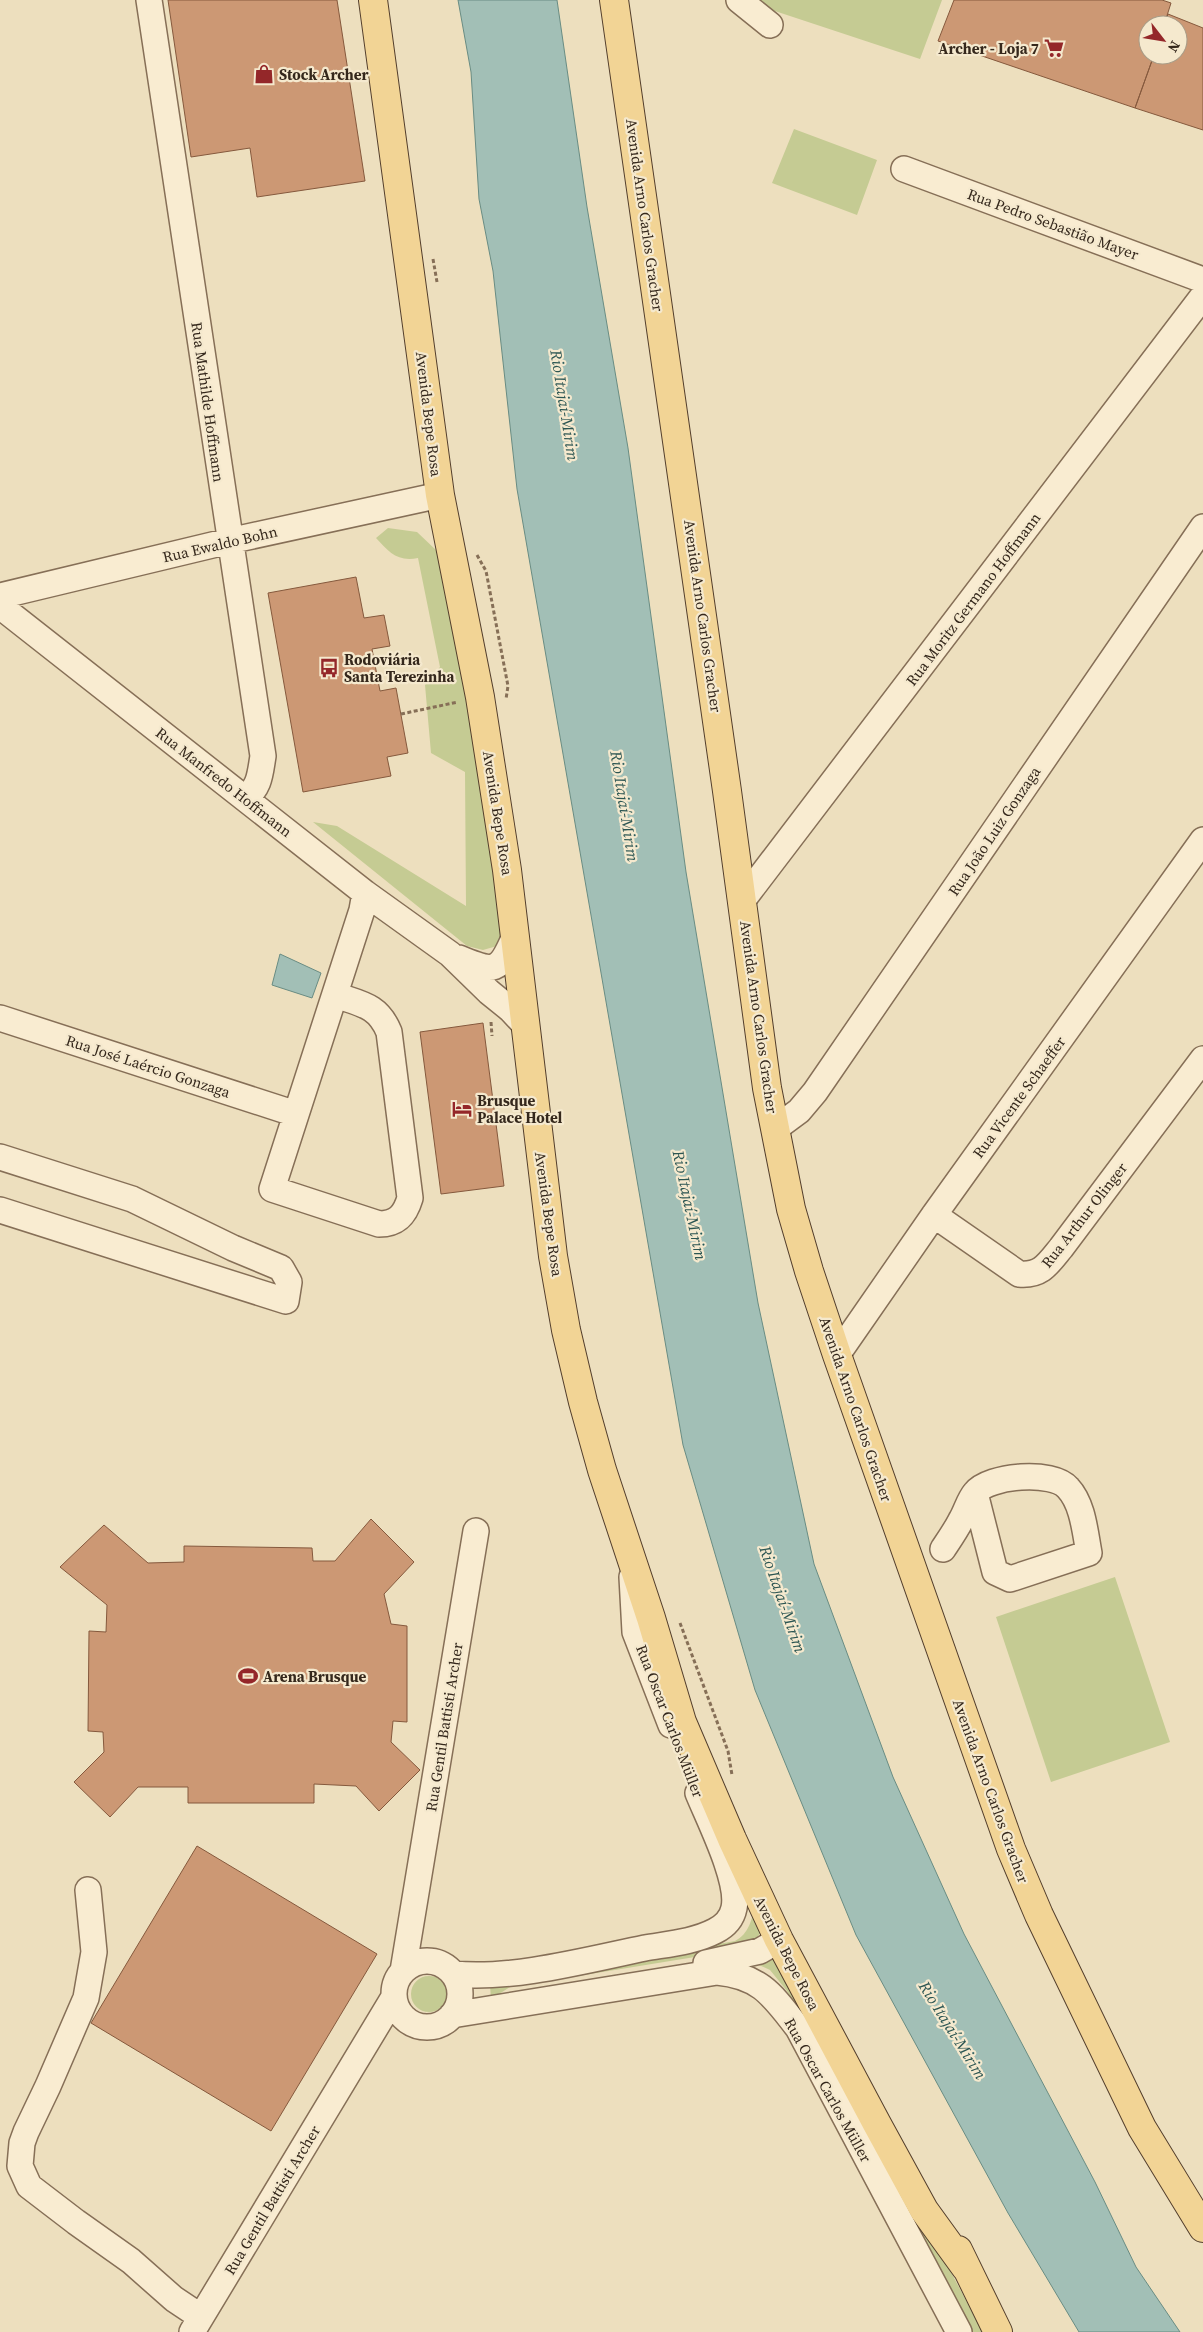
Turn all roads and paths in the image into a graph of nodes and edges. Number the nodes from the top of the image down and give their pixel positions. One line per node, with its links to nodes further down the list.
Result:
1 (149, 0): 13 (street, Rua Mathilde Hoffmann)
2 (374, 0): 11 (main road, Avenida Bepe Rosa)
3 (614, 0): 23 (main road, Avenida Arno Carlos Gracher)
4 (739, 0): 5 (street)
5 (770, 25)
6 (904, 169): 8 (street, Rua Pedro Sebastião Mayer)
7 (431, 255): 9 (path)
8 (1203, 280)
9 (438, 283)
10 (1203, 296): 23 (street, Rua Moritz Germano Hoffmann)
11 (440, 495): 13 (street, Rua Ewaldo Bohn); 24 (main road, Avenida Bepe Rosa)
12 (1203, 527): 31 (street, Rua João Luiz Gonzaga)
13 (229, 541): 15 (street, Rua Ewaldo Bohn); 20 (street, Rua Mathilde Hoffmann)
14 (473, 546): 18 (path)
15 (0, 596)
16 (0, 606): 20 (street, Rua Manfredo Hoffmann)
17 (461, 702): 19 (path)
18 (506, 704)
19 (401, 714)
20 (245, 798): 22 (street, Rua Manfredo Hoffmann)
21 (1203, 840): 34 (street, Rua Vicente Schaeffer)
22 (365, 893): 25 (street, Rua Manfredo Hoffmann); 26 (street)
23 (742, 901): 31 (main road, Avenida Arno Carlos Gracher)
24 (515, 936): 25 (street, Rua Manfredo Hoffmann); 28 (main road, Avenida Bepe Rosa)
25 (450, 954): 28 (street, Rua Manfredo Hoffmann)
26 (335, 994): 30 (street); 30 (street)
27 (0, 1018): 30 (street, Rua José Laércio Gonzaga)
28 (526, 1026): 40 (main road, Avenida Bepe Rosa)
29 (1203, 1059): 34 (street, Rua Arthur Olinger)
30 (296, 1114)
31 (776, 1128): 35 (main road, Avenida Arno Carlos Gracher)
32 (0, 1157): 33 (street)
33 (0, 1210)
34 (934, 1214): 35 (street, Rua Vicente Schaeffer)
35 (837, 1355): 41 (main road, Avenida Arno Carlos Gracher)
36 (975, 1493): 38 (street); 38 (street); 39 (street)
37 (476, 1531): 46 (street, Rua Gentil Battisti Archer)
38 (986, 1539): 39 (street)
39 (943, 1549): 41 (street)
40 (631, 1562): 42 (main road, Avenida Bepe Rosa); 50 (street, Rua Oscar Carlos Müller)
41 (910, 1565): 56 (main road, Avenida Arno Carlos Gracher)
42 (663, 1616): 43 (path); 44 (main road, Avenida Bepe Rosa); 47 (main road, Avenida Bepe Rosa)
43 (733, 1779)
44 (755, 1845): 47 (main road); 57 (main road, Avenida Bepe Rosa)
45 (88, 1890): 58 (street)
46 (411, 1923): 48 (street); 49 (street, Rua Gentil Battisti Archer)
47 (779, 1940): 52 (street, Rua Oscar Carlos Müller); 57 (main road, Avenida Bepe Rosa)
48 (426, 1961): 49 (street); 50 (street)
49 (403, 1971): 51 (street)
50 (454, 1974): 53 (street)
51 (394, 1997): 54 (street); 55 (street, Rua Gentil Battisti Archer)
52 (498, 2008): 53 (street, Rua Oscar Carlos Müller); 59 (street, Rua Oscar Carlos Müller)
53 (452, 2015): 54 (street)
54 (412, 2024): 55 (street, Rua Gentil Battisti Archer)
55 (352, 2068): 58 (street, Rua Gentil Battisti Archer)
56 (1203, 2228)
57 (966, 2268): 60 (main road, Avenida Bepe Rosa)
58 (197, 2325)
59 (959, 2332)
60 (998, 2332)

